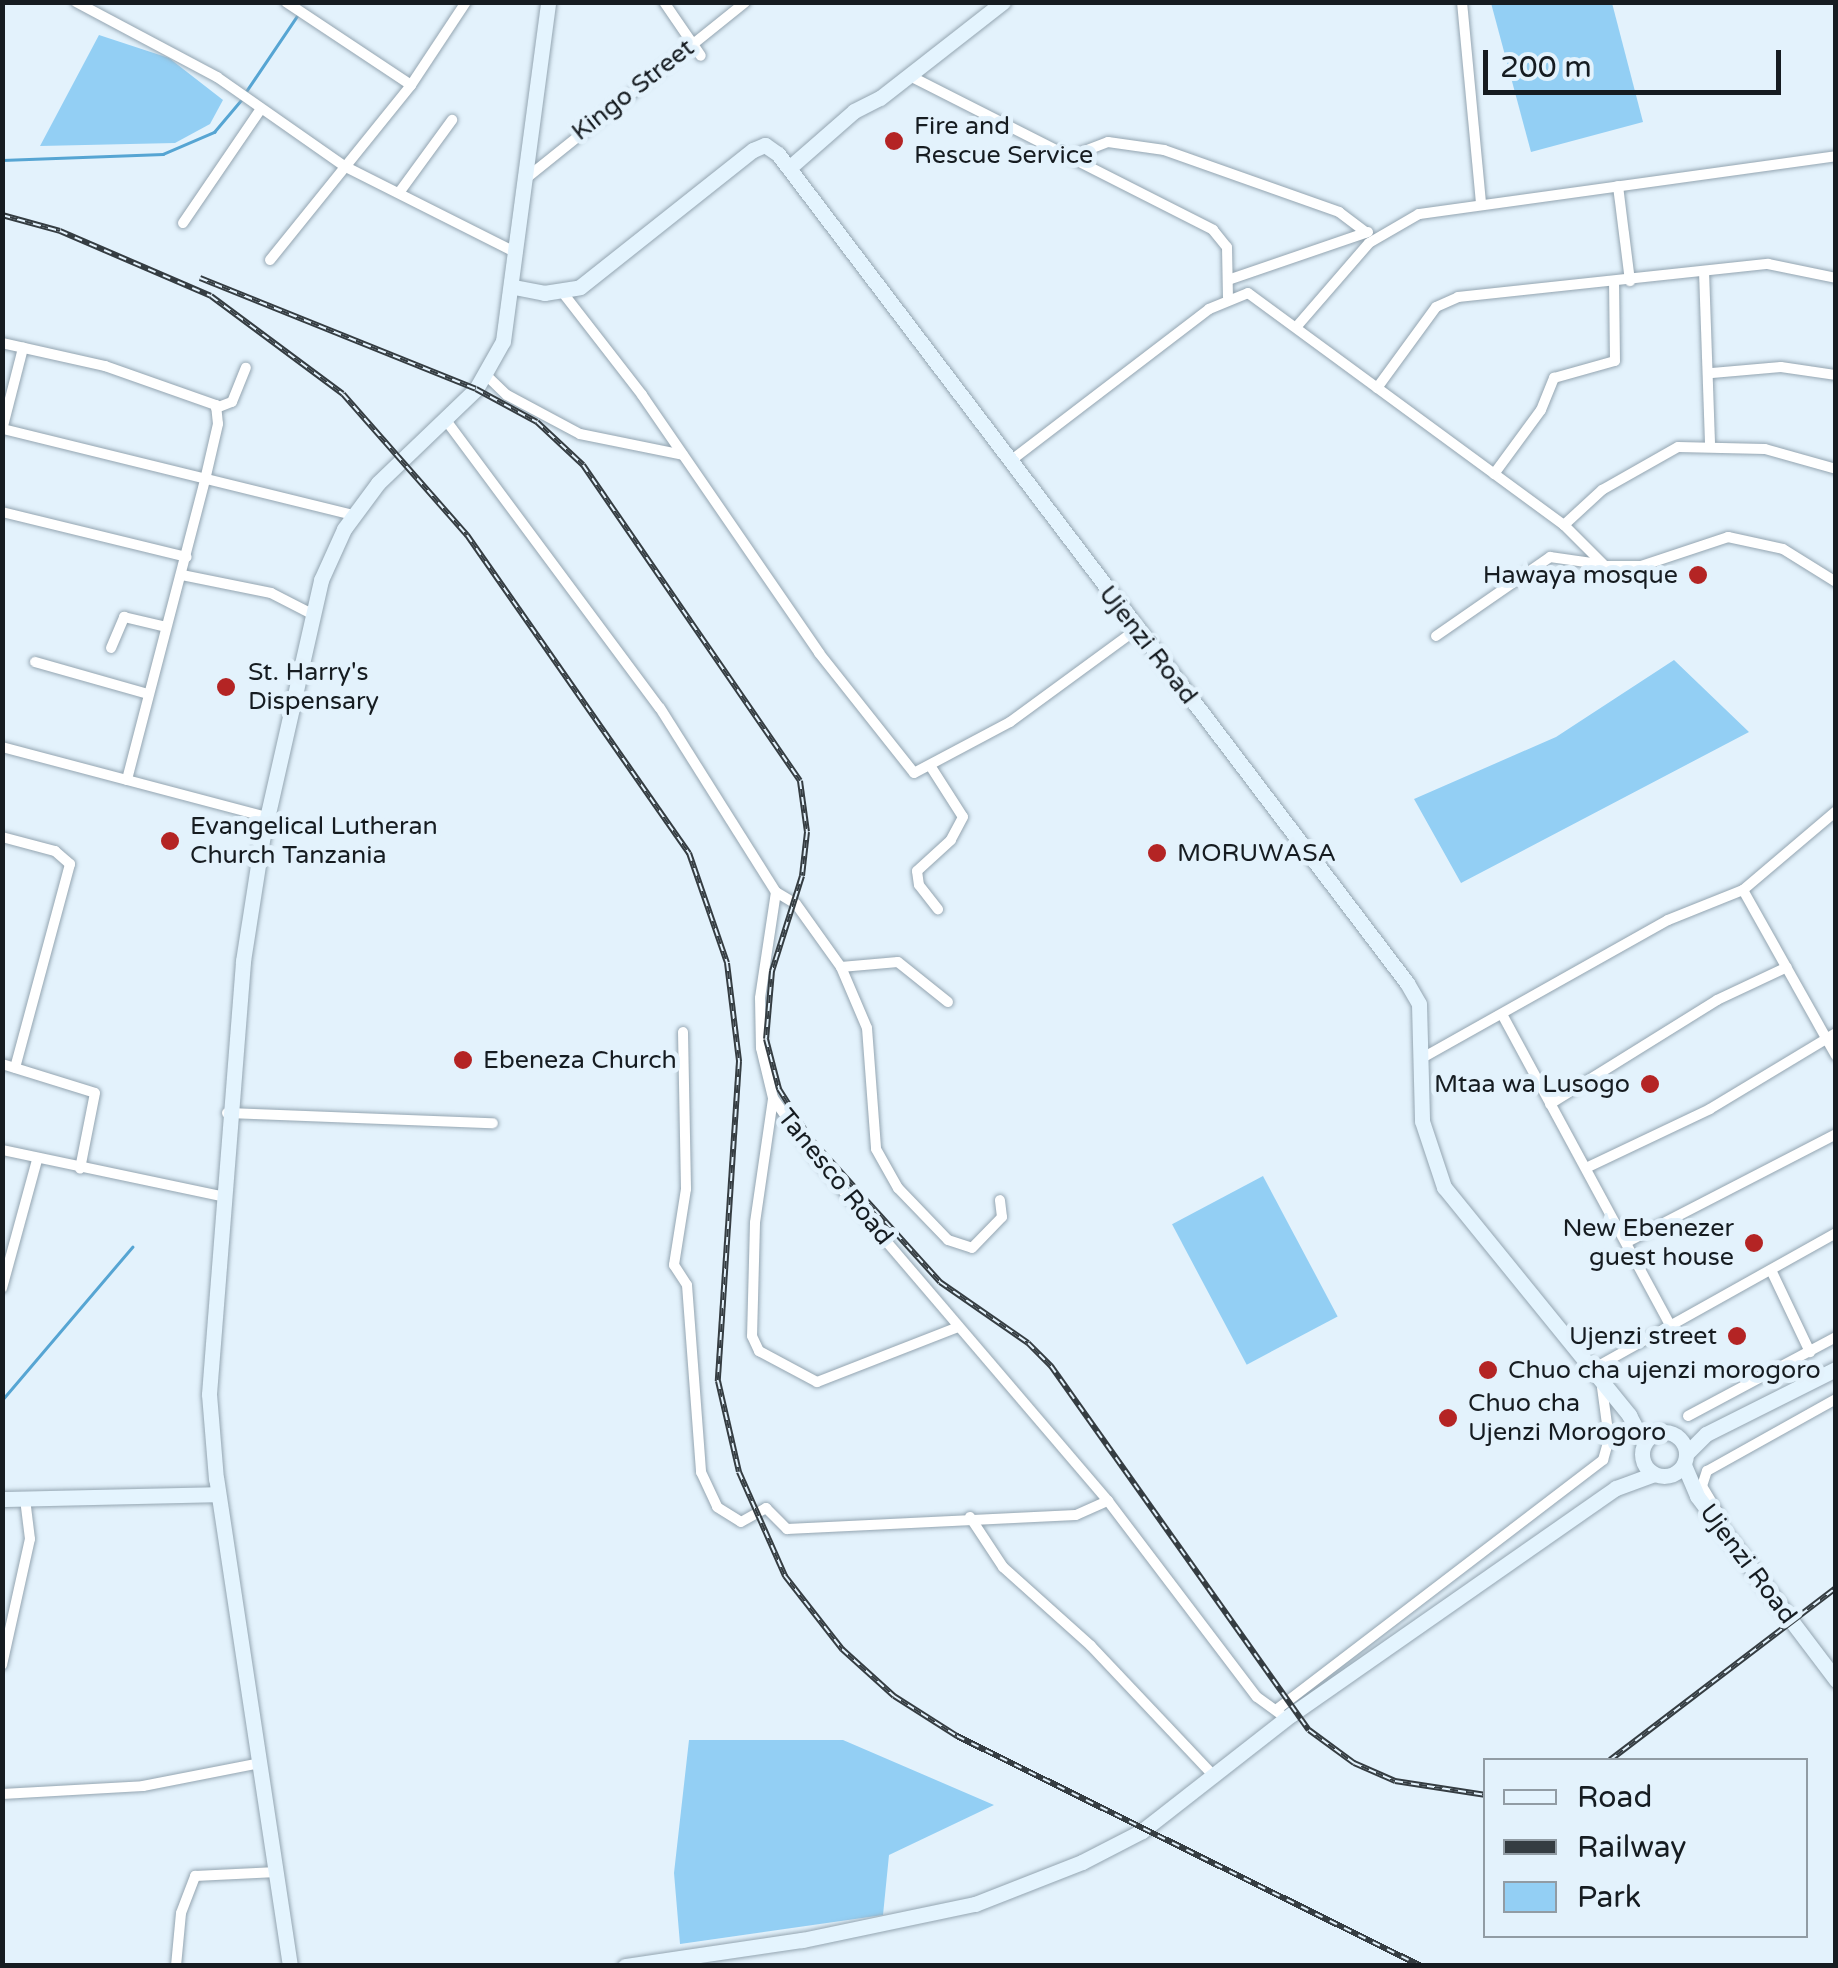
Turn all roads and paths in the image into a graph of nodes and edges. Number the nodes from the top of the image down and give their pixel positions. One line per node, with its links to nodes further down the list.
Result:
1 (76, 2): 14 (street)
2 (466, 2): 13 (street)
3 (664, 2): 10 (street)
4 (745, 2): 10 (street, Kingo Street)
5 (1003, 2): 9 (street)
6 (1462, 2): 23 (street)
7 (543, 7): 20 (street)
8 (296, 8): 13 (street)
9 (982, 8): 12 (street)
10 (691, 44): 11 (street); 20 (street, Kingo Street)
11 (701, 56)
12 (910, 76): 17 (street); 19 (street)
13 (411, 85): 18 (street)
14 (260, 110): 18 (street); 24 (street)
15 (452, 120): 22 (street)
16 (1836, 156): 21 (street)
17 (1068, 157): 26 (street); 31 (street)
18 (344, 166): 22 (street); 28 (street)
19 (789, 168): 35 (street); 51 (street, Ujenzi Road)
20 (524, 180): 27 (street)
21 (1618, 186): 23 (street); 32 (street)
22 (401, 190): 27 (street)
23 (1481, 202): 25 (street)
24 (183, 222)
25 (1383, 231): 26 (street); 37 (street)
26 (1366, 232): 31 (street)
27 (518, 253): 34 (street)
28 (270, 260)
29 (1704, 270): 30 (street); 32 (street); 41 (street)
30 (1836, 278)
31 (1228, 280): 36 (street)
32 (1630, 281): 33 (street)
33 (1614, 282): 44 (street); 53 (street)
34 (514, 287): 35 (street); 42 (street)
35 (563, 294): 50 (street)
36 (1228, 298): 37 (street); 51 (street)
37 (1298, 325): 44 (street)
38 (2, 343): 39 (street)
39 (23, 348): 45 (street); 47 (street)
40 (246, 368): 45 (street)
41 (1712, 373): 43 (street); 48 (street)
42 (484, 374): 46 (street); 50 (street)
43 (1836, 375)
44 (1377, 388): 53 (street)
45 (216, 408): 54 (street)
46 (445, 419): 56 (street); 76 (street)
47 (3, 429): 54 (street)
48 (1710, 443): 52 (street); 57 (street)
49 (1836, 451): 52 (street)
50 (683, 455): 70 (street)
51 (1008, 462): 64 (street, Ujenzi Road)
52 (1832, 468)
53 (1494, 474): 57 (street)
54 (205, 480): 56 (street); 58 (street)
55 (2, 512): 58 (street)
56 (354, 516): 62 (street)
57 (1564, 525): 59 (street)
58 (186, 556): 60 (street)
59 (1606, 566): 61 (street); 65 (street)
60 (182, 575): 62 (street); 63 (street)
61 (1836, 582)
62 (312, 614): 73 (street)
63 (166, 627): 66 (street); 68 (street)
64 (1137, 628): 70 (street); 84 (street, Ujenzi Road)
65 (1436, 636)
66 (111, 648)
67 (35, 662): 68 (street)
68 (148, 694): 71 (street)
69 (2, 747): 71 (street)
70 (930, 767): 77 (street)
71 (127, 780): 73 (street)
72 (1836, 812): 75 (street)
73 (267, 817): 90 (street)
74 (2, 836): 87 (street)
75 (1743, 890): 79 (street); 81 (street)
76 (776, 892): 78 (street); 88 (street, Tanesco Road)
77 (938, 909)
78 (841, 967): 80 (street); 98 (street)
79 (1788, 967): 83 (street); 89 (street)
80 (948, 1002)
81 (1503, 1016): 84 (street); 89 (street)
82 (683, 1032): 126 (street)
83 (1831, 1037): 85 (street); 95 (street)
84 (1424, 1056): 109 (street, Ujenzi Road)
85 (1836, 1056)
86 (2, 1064): 87 (street)
87 (15, 1068): 96 (street)
88 (773, 1098): 106 (street, Tanesco Road); 106 (street)
89 (1550, 1104): 95 (street)
90 (226, 1113): 91 (street); 97 (street)
91 (493, 1123)
92 (1836, 1134): 102 (street)
93 (2, 1150): 94 (street)
94 (37, 1160): 96 (street); 101 (street)
95 (1586, 1168): 102 (street)
96 (80, 1169): 97 (street)
97 (221, 1196): 121 (street)
98 (1000, 1200)
99 (1836, 1233): 103 (street)
100 (2, 1236): 101 (street)
101 (15, 1240): 104 (street)
102 (1627, 1242): 105 (street)
103 (1770, 1270): 105 (street); 108 (street)
104 (2, 1288)
105 (1669, 1323): 109 (street)
106 (958, 1327): 125 (street, Tanesco Road)
107 (1836, 1337): 108 (street)
108 (1810, 1352): 114 (street)
109 (1591, 1370): 111 (street, Ujenzi Road)
110 (1836, 1370): 116 (street)
111 (1602, 1386): 113 (street, Ujenzi Road); 130 (street)
112 (1836, 1400): 127 (street)
113 (1630, 1415): 115 (street); 117 (street)
114 (1688, 1416)
115 (1671, 1434): 116 (street); 117 (street); 118 (street)
116 (1706, 1434): 118 (street)
117 (1643, 1449): 119 (street); 120 (street)
118 (1685, 1459): 119 (street); 122 (street)
119 (1662, 1474): 120 (street); 122 (street)
120 (1616, 1488): 130 (street)
121 (218, 1494): 124 (street); 131 (street)
122 (1698, 1496): 127 (street, Ujenzi Road)
123 (2, 1499): 124 (street)
124 (24, 1499): 128 (street)
125 (1108, 1502): 126 (street); 130 (street, Tanesco Road)
126 (970, 1517): 132 (street)
127 (1758, 1578): 129 (street, Ujenzi Road)
128 (2, 1665)
129 (1836, 1680)
130 (1281, 1714): 132 (street)
131 (260, 1762): 133 (street); 134 (street)
132 (1214, 1776): 137 (street)
133 (2, 1794)
134 (276, 1872): 135 (street); 136 (street)
135 (176, 1966)
136 (290, 1966)
137 (625, 1966)

